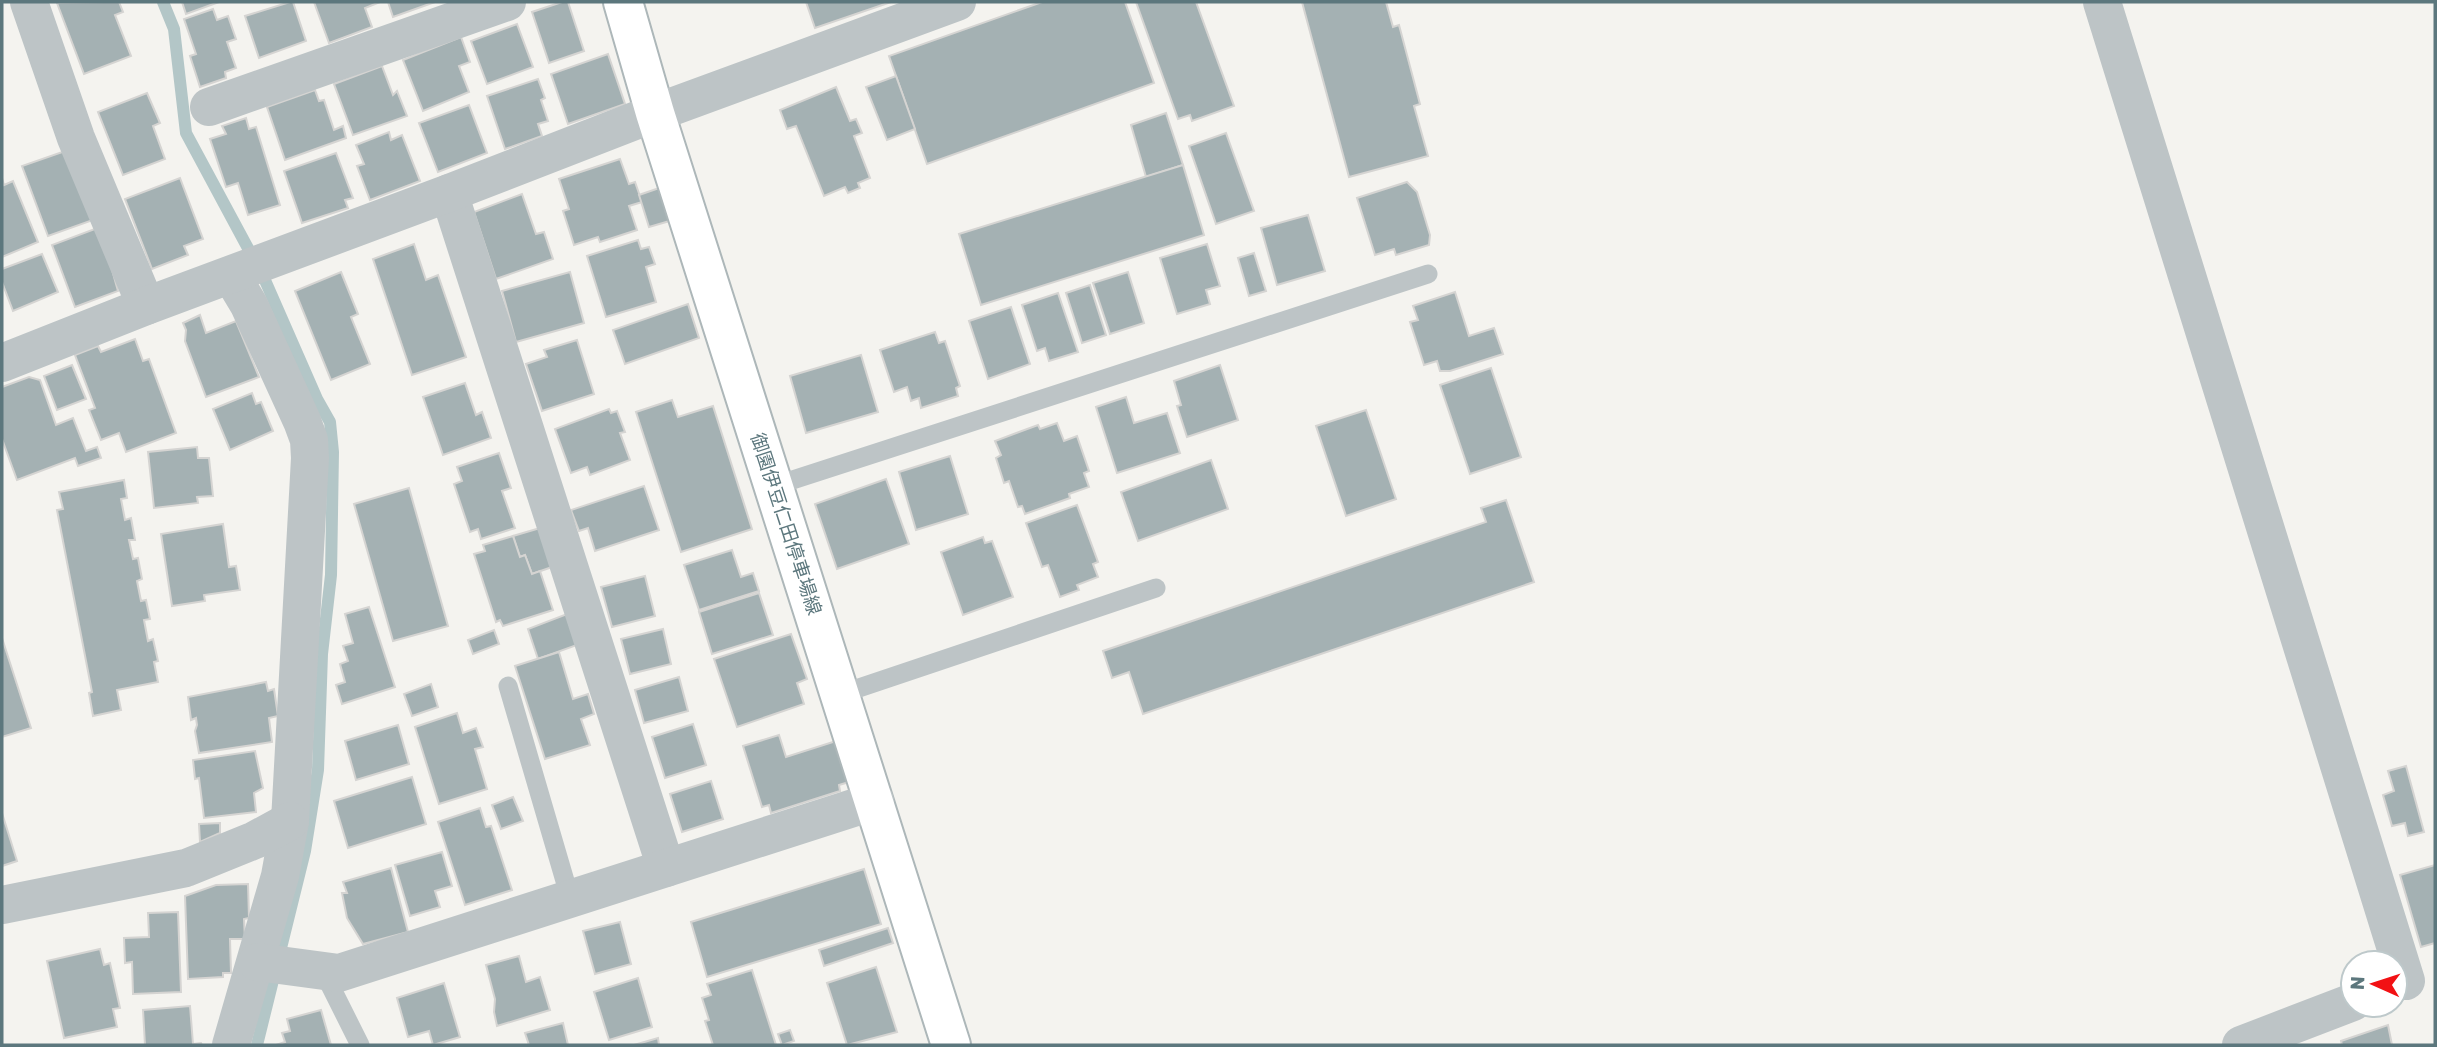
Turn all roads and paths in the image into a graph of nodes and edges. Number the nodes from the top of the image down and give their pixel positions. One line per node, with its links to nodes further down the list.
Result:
1 (29, 2): 12 (street)
2 (507, 2): 7 (street)
3 (623, 2): 8 (main road, 御園伊豆仁田停車場線)
4 (957, 2): 6 (street)
5 (2102, 2): 25 (street)
6 (917, 9): 8 (street)
7 (209, 107)
8 (655, 113): 9 (street); 14 (main road, 御園伊豆仁田停車場線)
9 (449, 194): 11 (street); 20 (street)
10 (1429, 274): 14 (lane)
11 (231, 275): 12 (street); 19 (street)
12 (146, 306): 13 (street)
13 (2, 363)
14 (774, 486): 17 (main road, 御園伊豆仁田停車場線)
15 (1156, 588): 17 (lane)
16 (508, 685): 21 (lane)
17 (841, 694): 18 (main road, 御園伊豆仁田停車場線)
18 (875, 801): 20 (street); 29 (main road, 御園伊豆仁田停車場線)
19 (290, 821): 22 (street); 23 (street)
20 (666, 868): 21 (street)
21 (570, 898): 24 (street)
22 (2, 905)
23 (257, 962): 24 (street); 27 (street)
24 (323, 971): 28 (lane)
25 (2412, 979)
26 (2339, 1007): 30 (street)
27 (231, 1045)
28 (360, 1045)
29 (951, 1045)
30 (2241, 1045)

